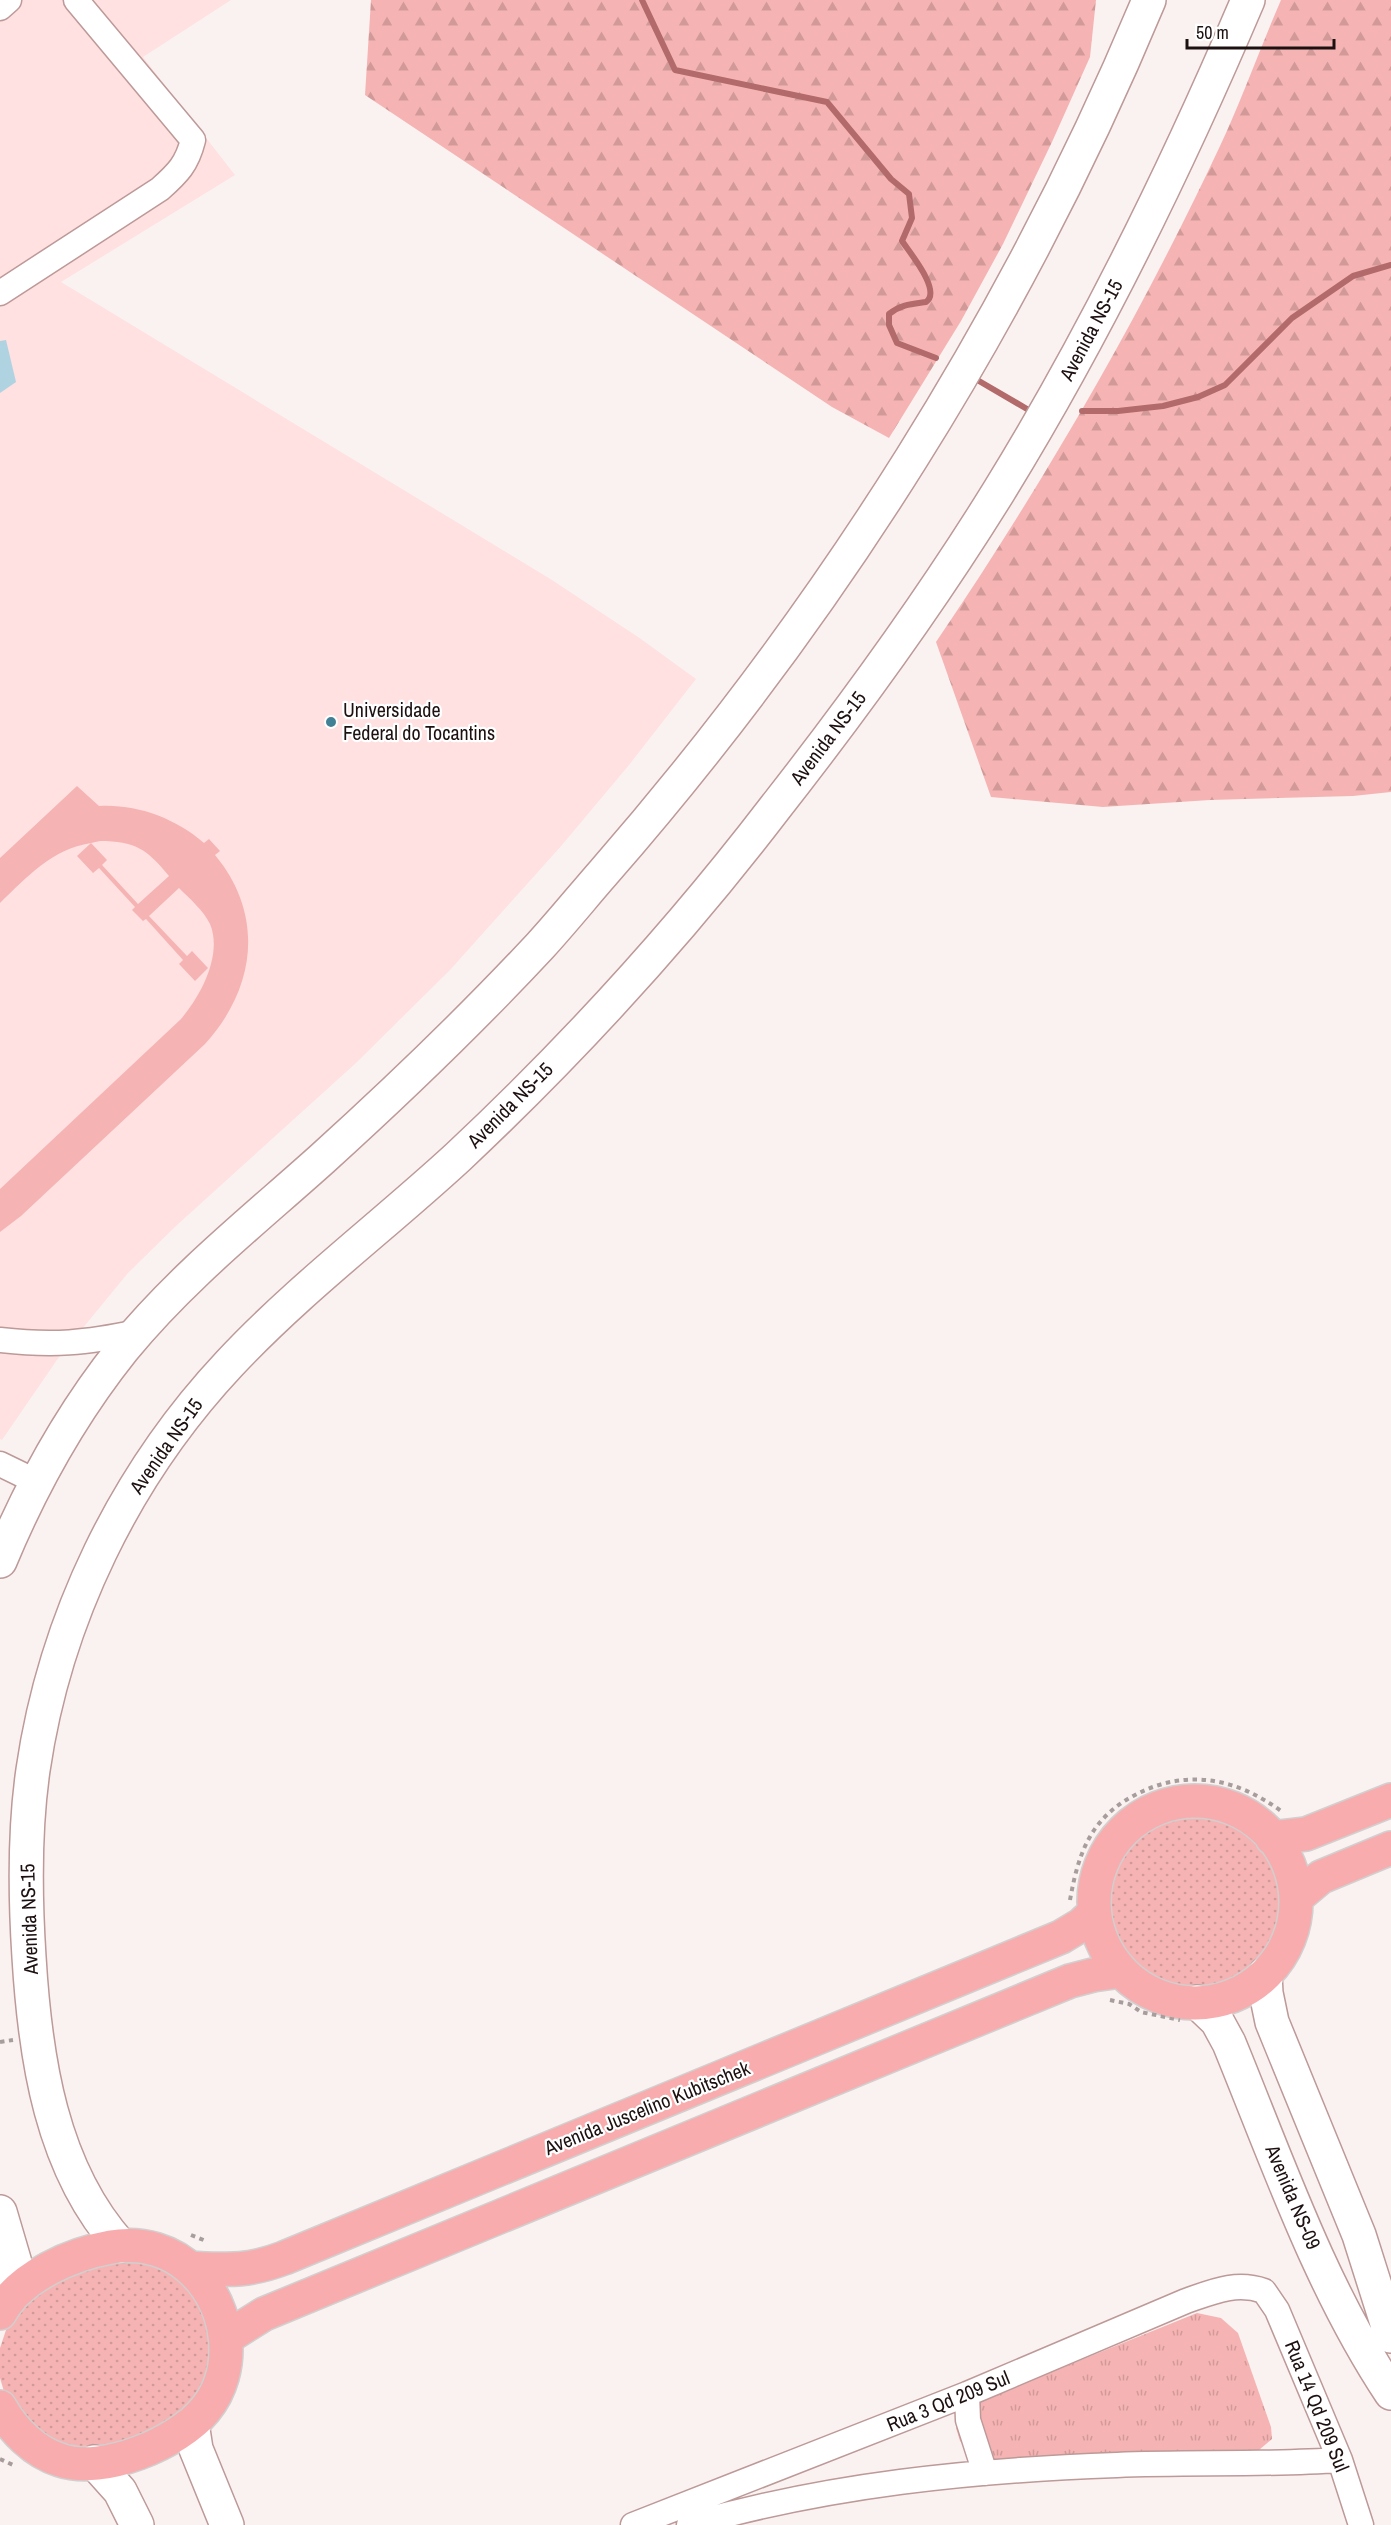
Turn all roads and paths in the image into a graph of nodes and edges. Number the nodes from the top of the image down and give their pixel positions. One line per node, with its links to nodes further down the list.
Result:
1 (9, 0): 5 (street)
2 (76, 0): 6 (street)
3 (1149, 0): 7 (main road)
4 (1248, 0): 24 (main road, Avenida NS-15)
5 (0, 8)
6 (0, 293)
7 (138, 1332): 8 (street); 10 (main road)
8 (0, 1340)
9 (0, 1464): 10 (street)
10 (35, 1481): 11 (main road)
11 (0, 1561)
12 (1391, 1800): 13 (main road)
13 (1280, 1825): 15 (main road); 16 (main road); 16 (path)
14 (1391, 1848): 15 (main road)
15 (1296, 1898): 18 (main road)
16 (1080, 1910): 17 (main road); 25 (main road, Avenida Juscelino Kubitschek)
17 (1121, 1971): 20 (main road); 29 (main road)
18 (1265, 1974): 20 (main road); 28 (main road)
19 (1099, 1997): 20 (path)
20 (1190, 2012): 30 (main road, Avenida NS-09)
21 (0, 2212): 27 (main road)
22 (187, 2233): 23 (path)
23 (214, 2245)
24 (121, 2246): 25 (main road); 27 (main road)
25 (190, 2268): 29 (main road)
26 (1264, 2291): 31 (street, Rua 3 Qd 209 Sul); 35 (street, Rua 14 Qd 209 Sul)
27 (7, 2303)
28 (1391, 2336)
29 (226, 2338): 33 (main road)
30 (1391, 2393)
31 (967, 2394): 37 (street); 40 (street, Rua 3 Qd 209 Sul)
32 (0, 2407): 34 (main road)
33 (192, 2423): 36 (main road); 39 (main road)
34 (11, 2437): 36 (main road)
35 (1340, 2460): 37 (street); 42 (street, Rua 14 Qd 209 Sul)
36 (94, 2463): 38 (main road)
37 (985, 2473): 41 (street)
38 (137, 2525)
39 (227, 2525)
40 (633, 2525)
41 (689, 2525)
42 (1361, 2525)

